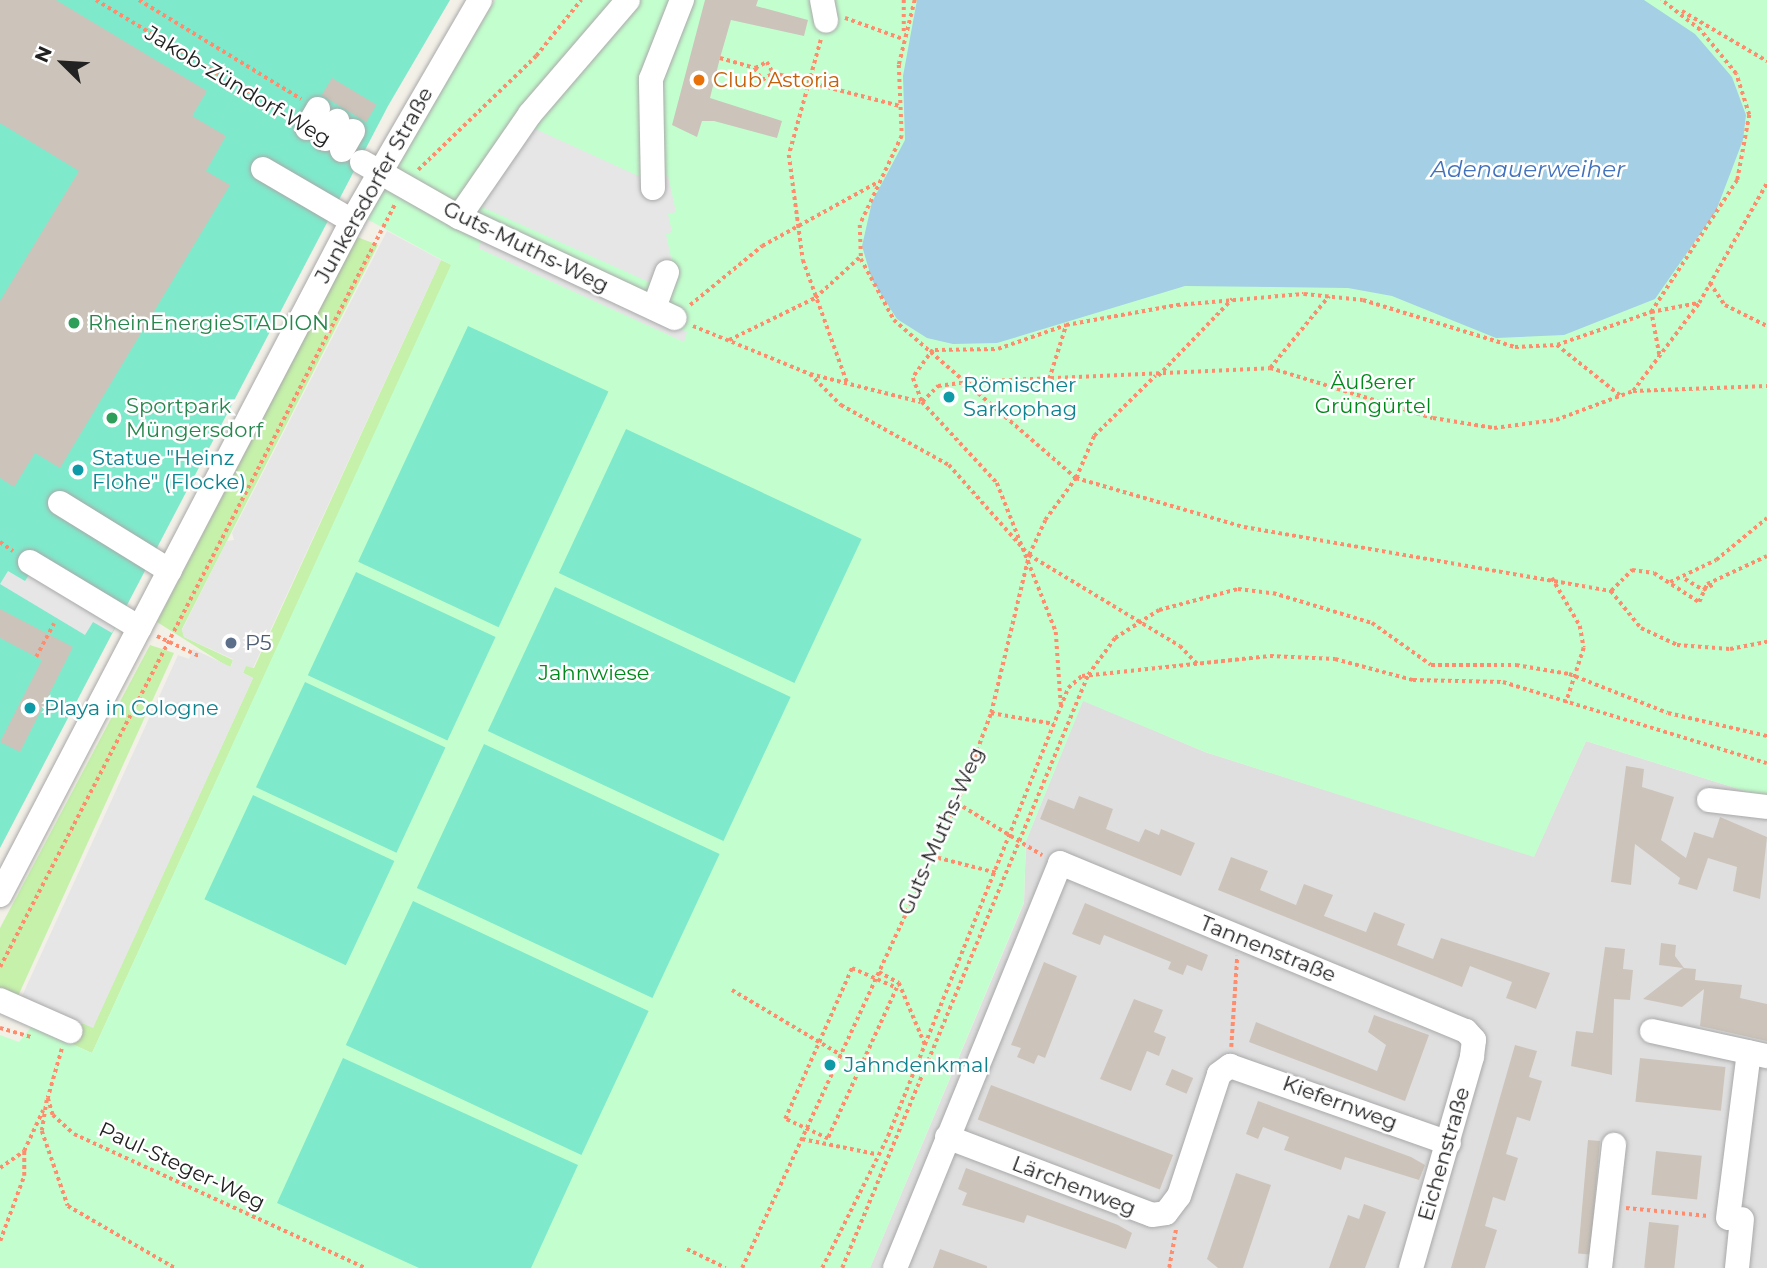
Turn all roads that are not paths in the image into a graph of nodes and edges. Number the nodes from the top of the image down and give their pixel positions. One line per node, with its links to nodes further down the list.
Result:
1 (480, 0): 4 (street, Junkersdorfer Straße)
2 (628, 0): 7 (street)
3 (682, 0): 6 (street)
4 (340, 139): 7 (street, Guts-Muths-Weg); 8 (street, Junkersdorfer Straße)
5 (263, 169): 8 (street)
6 (653, 188)
7 (459, 218): 9 (street, Guts-Muths-Weg)
8 (352, 221): 12 (street, Junkersdorfer Straße)
9 (667, 272)
10 (60, 503): 12 (street)
11 (30, 562): 13 (street)
12 (170, 571): 13 (street, Junkersdorfer Straße)
13 (140, 628): 16 (street, Junkersdorfer Straße)
14 (1709, 800): 15 (street)
15 (1767, 807)
16 (0, 895)
17 (0, 1000): 19 (street)
18 (1651, 1031): 21 (street)
19 (66, 1040)
20 (1474, 1040): 23 (street, Tannenstraße); 24 (street, Eichenstraße)
21 (1758, 1054): 29 (street)
22 (1230, 1066): 23 (street, Lärchenweg); 24 (street, Kiefernweg)
23 (947, 1138): 26 (street)
24 (1448, 1143): 27 (street, Eichenstraße)
25 (1614, 1145): 28 (street)
26 (895, 1268)
27 (1411, 1268)
28 (1600, 1268)
29 (1737, 1268)

